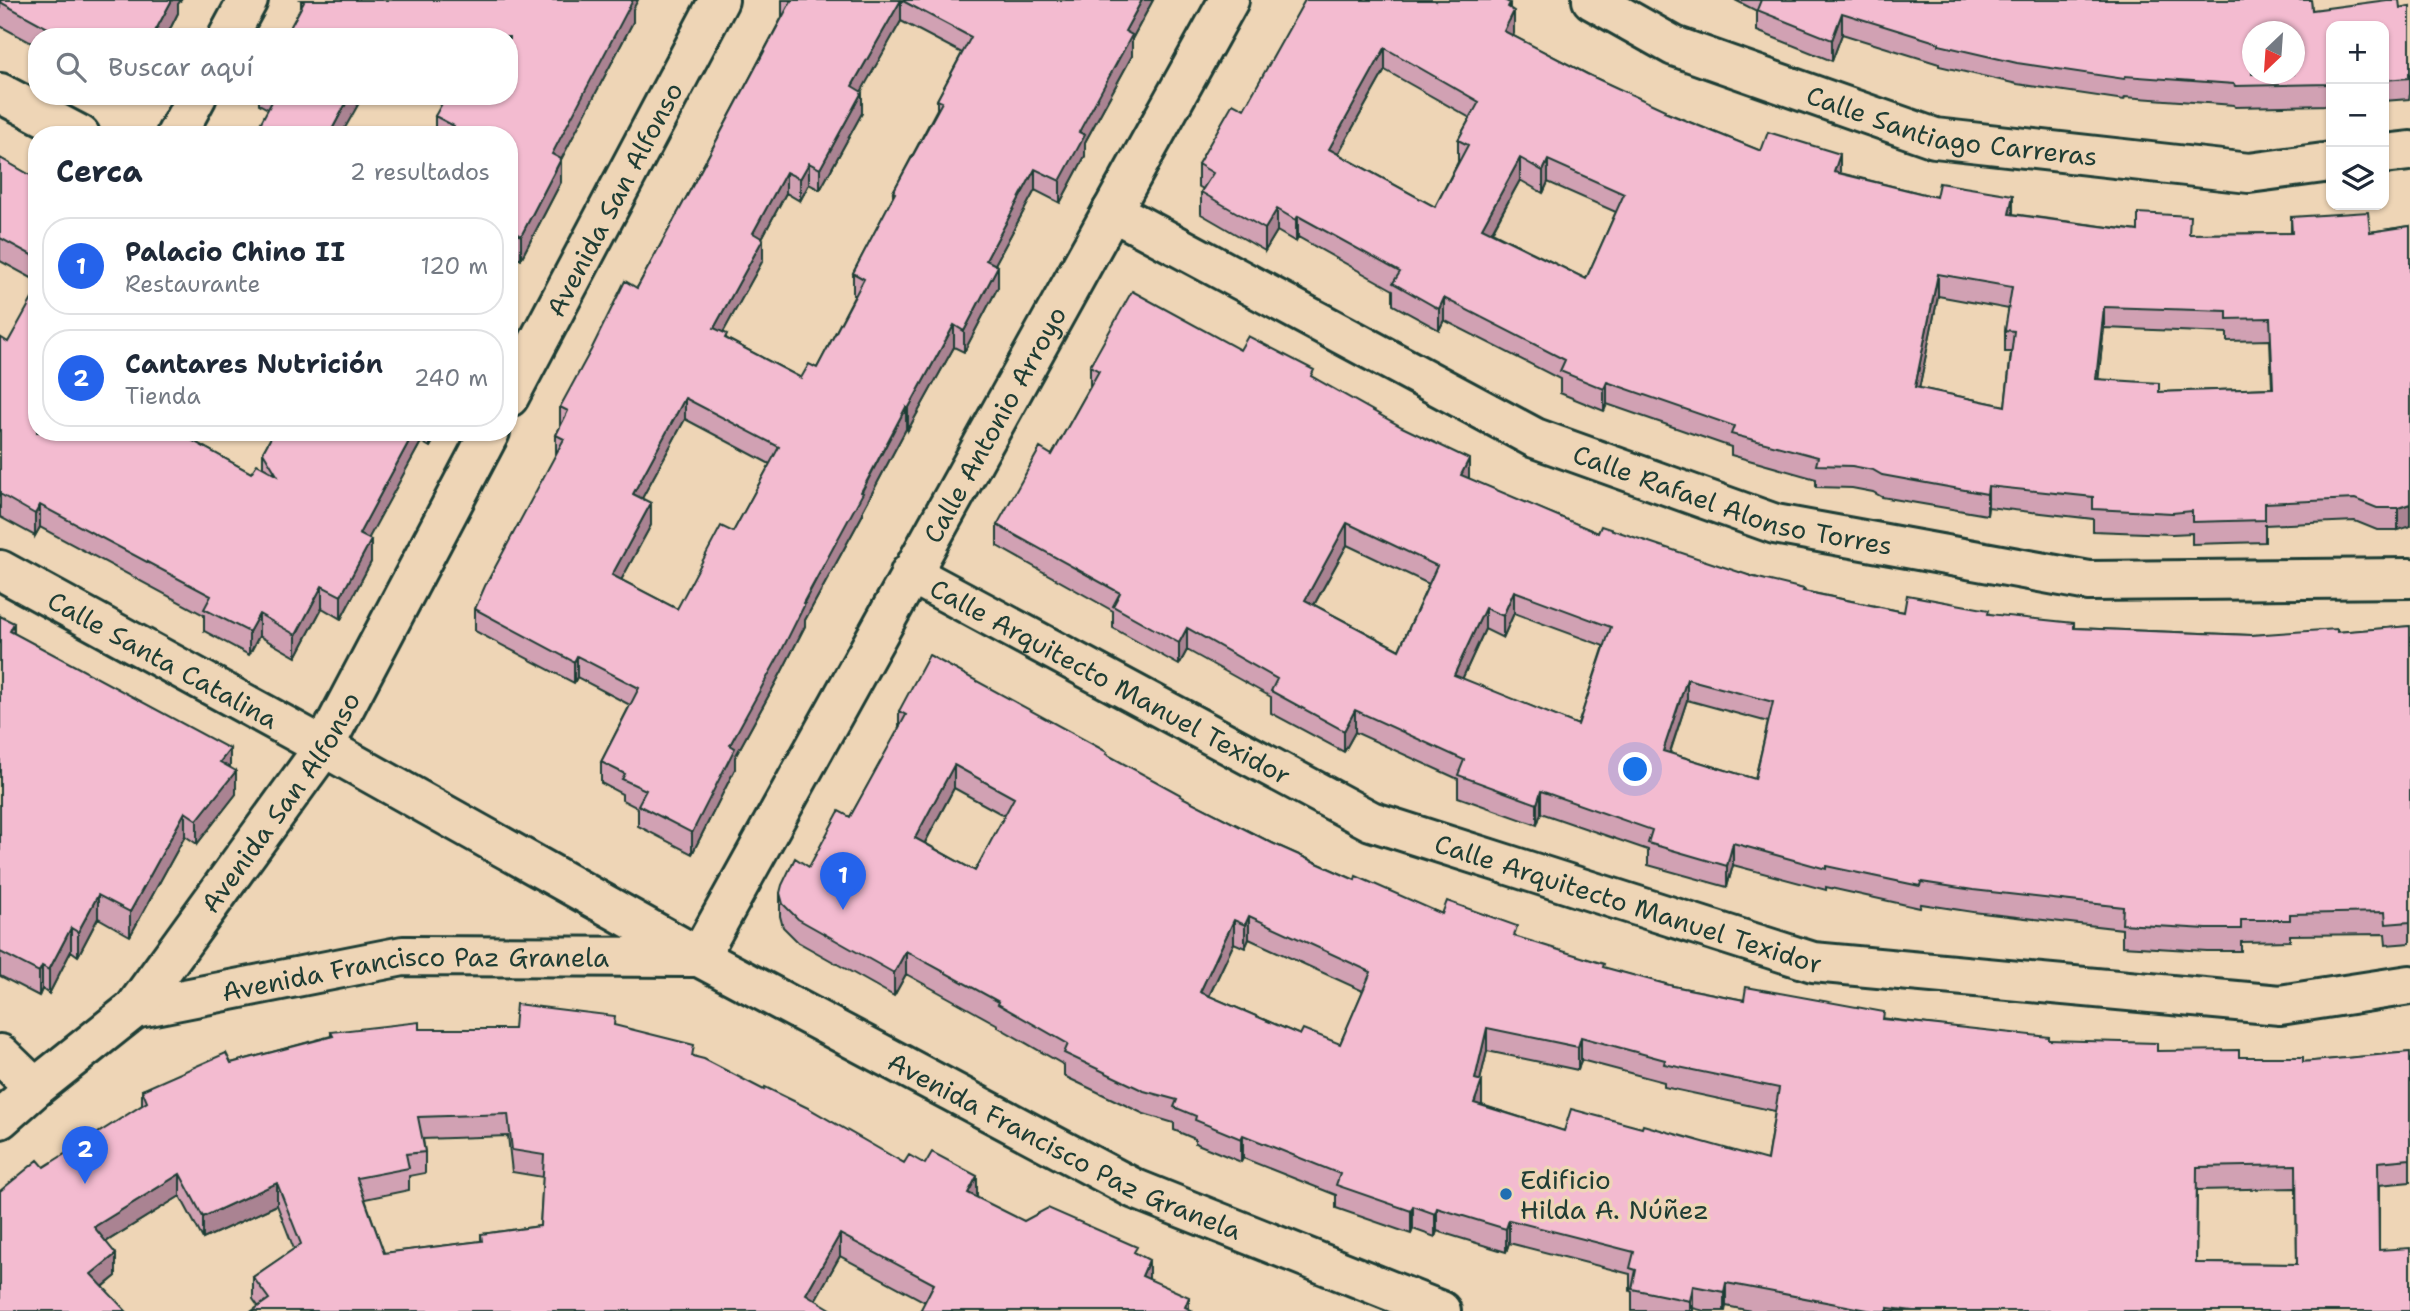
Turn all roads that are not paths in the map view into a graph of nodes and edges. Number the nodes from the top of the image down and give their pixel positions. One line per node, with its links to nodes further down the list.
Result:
1 (248, 0): 5 (street)
2 (719, 0): 14 (street, Avenida San Alfonso)
3 (1229, 0): 13 (street, Calle Antonio Arroyo)
4 (1592, 0): 12 (street, Calle Santiago Carreras)
5 (234, 28)
6 (0, 93): 8 (street)
7 (192, 105): 9 (street)
8 (63, 126)
9 (181, 126)
10 (2410, 151): 11 (street)
11 (2389, 154)
12 (2326, 163)
13 (1112, 211): 17 (street, Calle Antonio Arroyo); 18 (street, Calle Rafael Alonso Torres)
14 (518, 380)
15 (486, 441): 19 (street, Avenida San Alfonso)
16 (0, 570): 19 (street, Calle Santa Catalina)
17 (910, 573): 20 (street, Calle Antonio Arroyo); 21 (street, Calle Arquitecto Manuel Texidor)
18 (2410, 578)
19 (324, 747): 20 (street, Avenida Francisco Paz Granela); 22 (street, Avenida San Alfonso)
20 (699, 957): 22 (street, Avenida Francisco Paz Granela); 26 (street, Avenida Francisco Paz Granela)
21 (2410, 985)
22 (134, 1009): 24 (street, Avenida San Alfonso)
23 (0, 1054): 24 (street)
24 (35, 1088): 25 (street, Avenida San Alfonso)
25 (0, 1119)
26 (1434, 1310)

